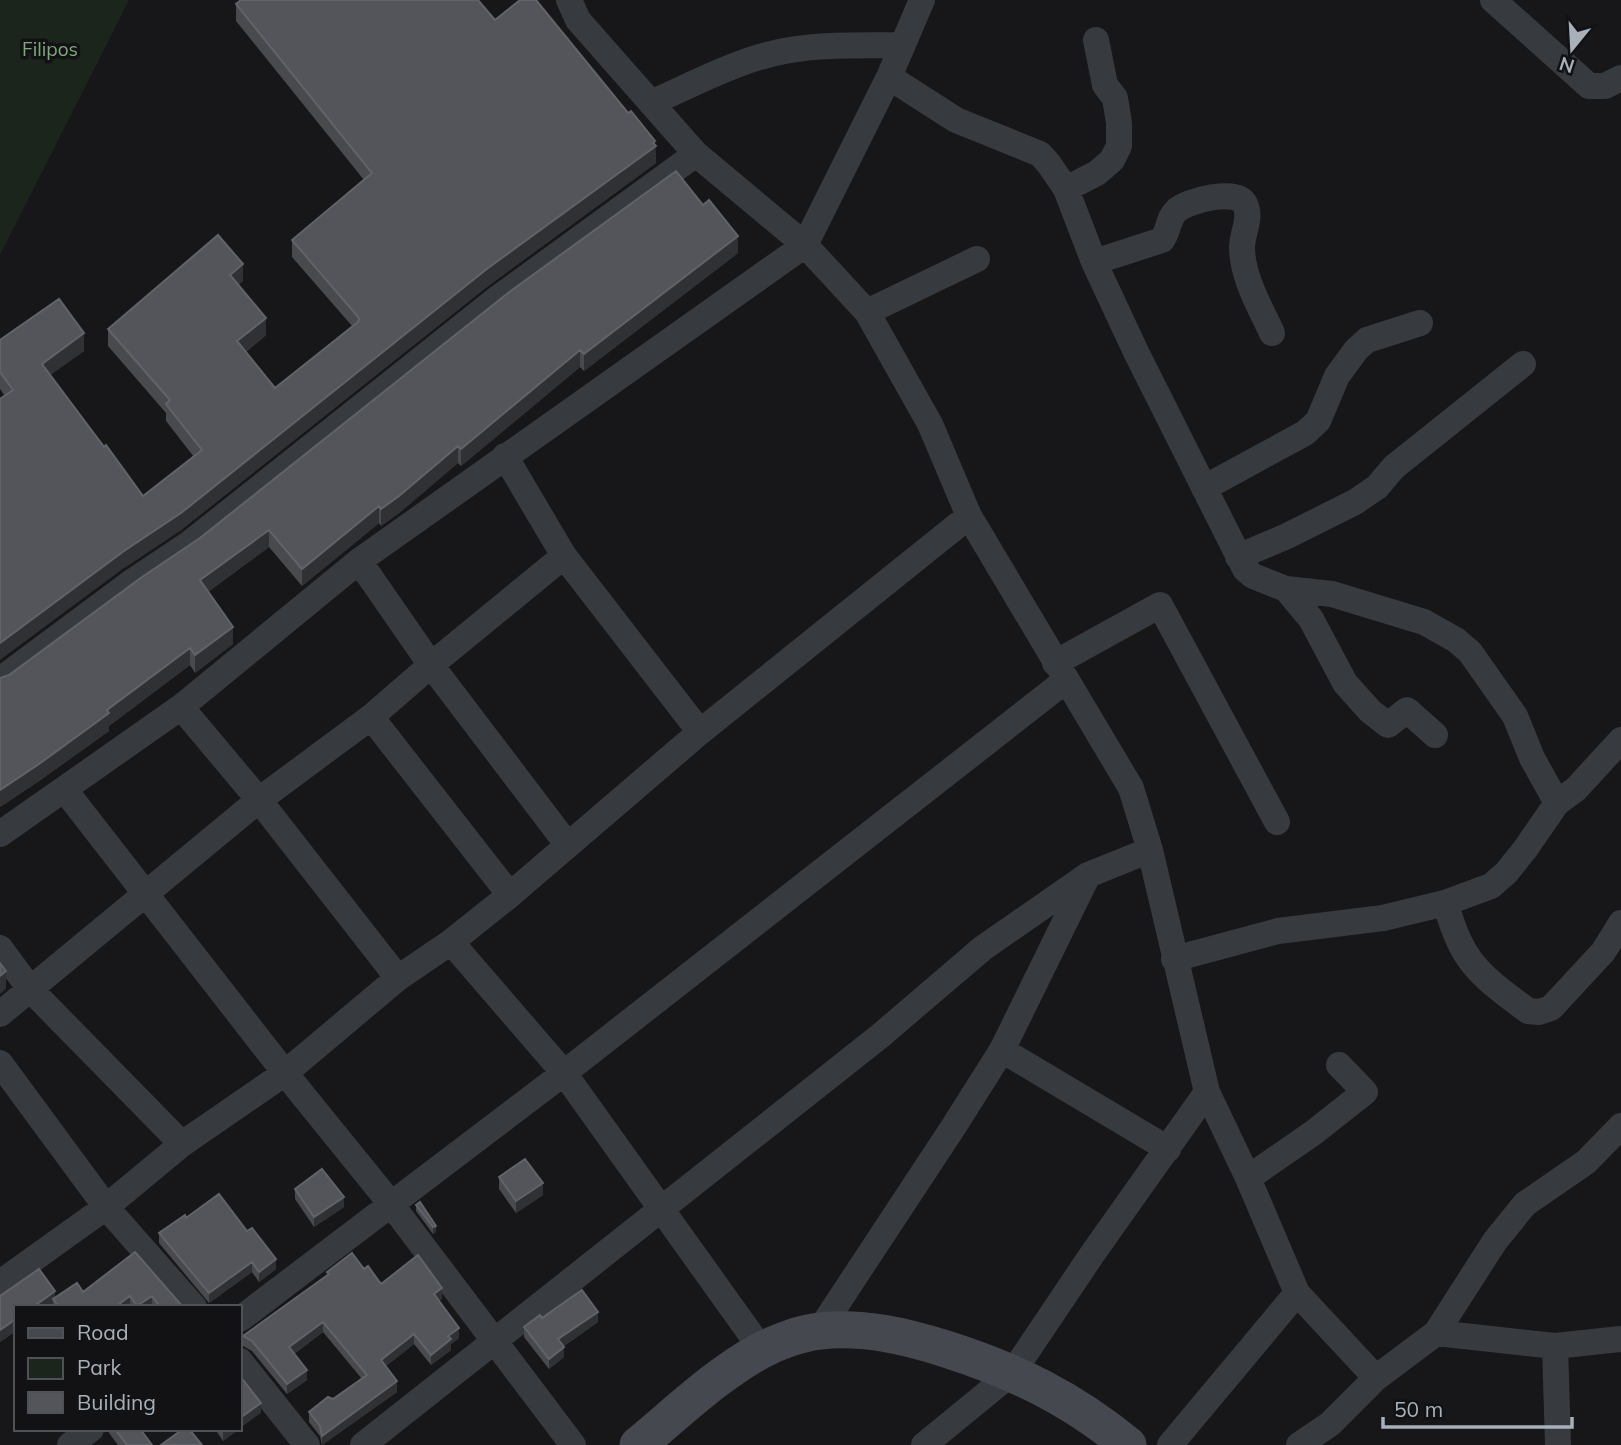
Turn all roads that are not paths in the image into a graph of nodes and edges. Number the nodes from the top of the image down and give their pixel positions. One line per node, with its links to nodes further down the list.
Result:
1 (569, 0): 8 (street)
2 (922, 0): 5 (street)
3 (1493, 0): 7 (street)
4 (1096, 40): 10 (street)
5 (901, 45): 6 (street); 8 (street)
6 (889, 77): 10 (street); 11 (street)
7 (1621, 78)
8 (651, 103): 9 (street)
9 (696, 154): 11 (street); 27 (street)
10 (1066, 189): 13 (street)
11 (805, 245): 14 (street); 18 (street)
12 (977, 259): 14 (street)
13 (1094, 262): 16 (street); 19 (street)
14 (867, 312): 20 (street)
15 (1420, 323): 19 (street)
16 (1272, 333)
17 (1523, 364): 22 (street)
18 (505, 456): 21 (street); 23 (street)
19 (1204, 488): 22 (street)
20 (970, 516): 26 (street); 30 (street)
21 (564, 556): 25 (street); 30 (street)
22 (1238, 557): 24 (street)
23 (359, 561): 25 (street); 28 (street)
24 (1286, 589): 31 (street); 35 (street)
25 (431, 665): 29 (street); 38 (street)
26 (1060, 672): 36 (street); 39 (street); 55 (street)
27 (0, 680)
28 (181, 707): 33 (street); 34 (street)
29 (372, 717): 34 (street); 42 (street)
30 (700, 732): 38 (street)
31 (1435, 735)
32 (1621, 740): 35 (street)
33 (64, 789): 37 (street); 41 (street)
34 (259, 800): 41 (street); 48 (street)
35 (1557, 803): 43 (street)
36 (1277, 822)
37 (0, 834)
38 (567, 844): 42 (street)
39 (1150, 850): 40 (street); 47 (street)
40 (1088, 876): 51 (street); 63 (street)
41 (144, 893): 49 (street); 54 (street)
42 (510, 895): 45 (street)
43 (1446, 903): 44 (street); 47 (street)
44 (1621, 923)
45 (451, 942): 48 (street); 55 (street)
46 (0, 948): 49 (street)
47 (1174, 959): 56 (street)
48 (398, 978): 54 (street)
49 (30, 989): 50 (street); 58 (street)
50 (0, 1014)
51 (1002, 1050): 59 (street); 68 (street)
52 (0, 1063): 62 (street)
53 (1339, 1065): 60 (street)
54 (285, 1073): 58 (street); 61 (street)
55 (564, 1073): 61 (street); 63 (street)
56 (1207, 1092): 59 (street); 60 (street)
57 (1621, 1126): 69 (street)
58 (182, 1144): 62 (street)
59 (1168, 1149): 75 (street)
60 (1248, 1178): 65 (street)
61 (391, 1204): 67 (street); 71 (street)
62 (106, 1207): 64 (street); 66 (street)
63 (661, 1211): 71 (street); 73 (street)
64 (0, 1283)
65 (1297, 1293): 76 (street); 86 (street)
66 (192, 1305)
67 (242, 1318)
68 (819, 1331): 73 (street); 75 (street)
69 (1436, 1333): 72 (street); 76 (street)
70 (1621, 1339): 72 (street)
71 (493, 1341): 81 (street); 82 (street)
72 (1555, 1346): 88 (street)
73 (762, 1350): 83 (street)
74 (242, 1364): 80 (street)
75 (1013, 1372): 84 (street); 85 (street)
76 (1376, 1378): 78 (street)
77 (88, 1431): 79 (street)
78 (1336, 1435): 87 (street)
79 (70, 1445)
80 (307, 1445)
81 (363, 1445)
82 (573, 1445)
83 (638, 1445)
84 (924, 1445)
85 (1128, 1445)
86 (1170, 1445)
87 (1299, 1445)
88 (1558, 1445)

